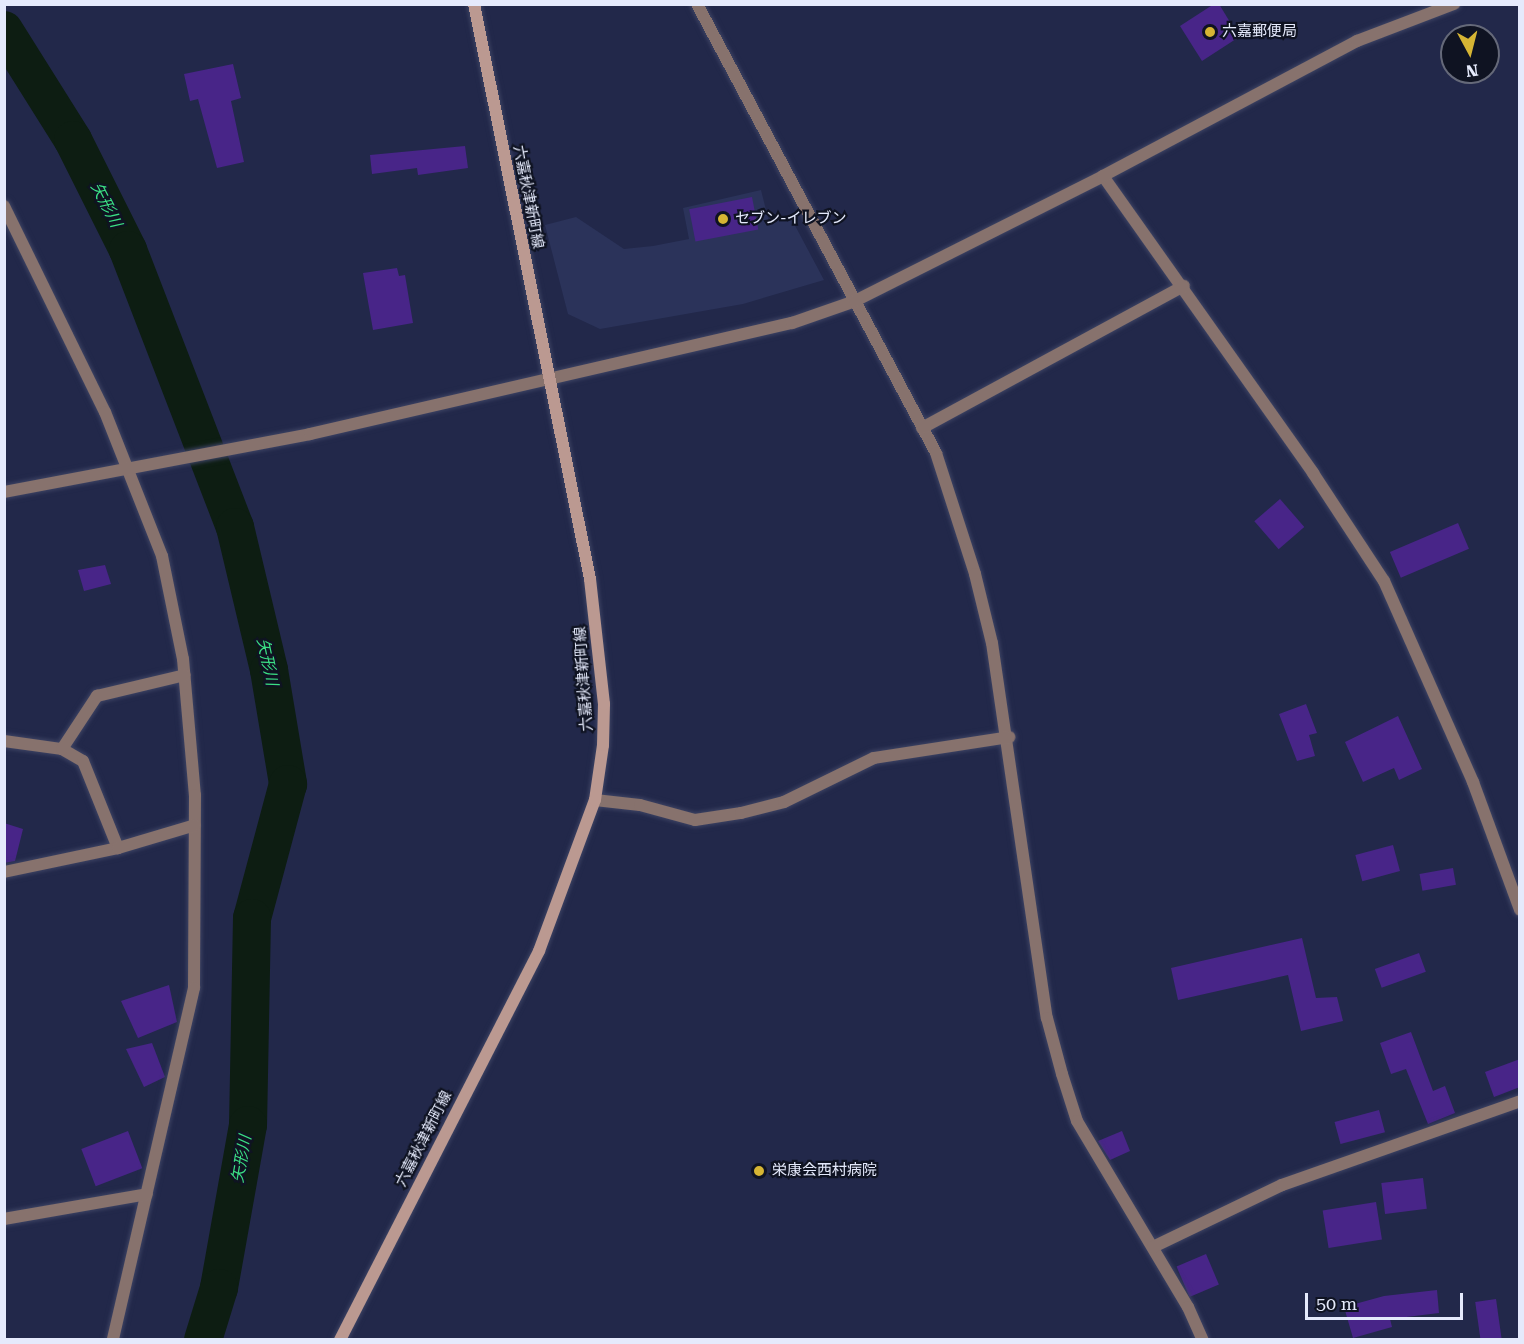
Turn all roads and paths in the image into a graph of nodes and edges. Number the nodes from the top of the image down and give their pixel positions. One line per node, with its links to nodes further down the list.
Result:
1 (474, 4): 8 (main road, 六嘉秋津新町線)
2 (697, 4): 7 (street)
3 (1455, 4): 4 (street)
4 (1103, 176): 6 (street); 7 (street)
5 (4, 206): 10 (street)
6 (1184, 286): 9 (street); 20 (street)
7 (855, 301): 8 (street); 9 (street)
8 (549, 379): 10 (street); 16 (main road, 六嘉秋津新町線)
9 (922, 428): 13 (street)
10 (124, 469): 11 (street); 12 (street)
11 (4, 492)
12 (184, 675): 15 (street); 17 (street)
13 (1009, 736): 16 (street); 24 (street)
14 (4, 741): 15 (street)
15 (62, 749): 18 (street)
16 (595, 800): 26 (main road, 六嘉秋津新町線)
17 (195, 825): 18 (street); 22 (street)
18 (118, 848): 19 (street)
19 (4, 872)
20 (1520, 910)
21 (1520, 1101): 24 (street)
22 (147, 1194): 23 (street); 25 (street)
23 (4, 1219)
24 (1153, 1247): 27 (street)
25 (113, 1340)
26 (340, 1340)
27 (1203, 1340)

